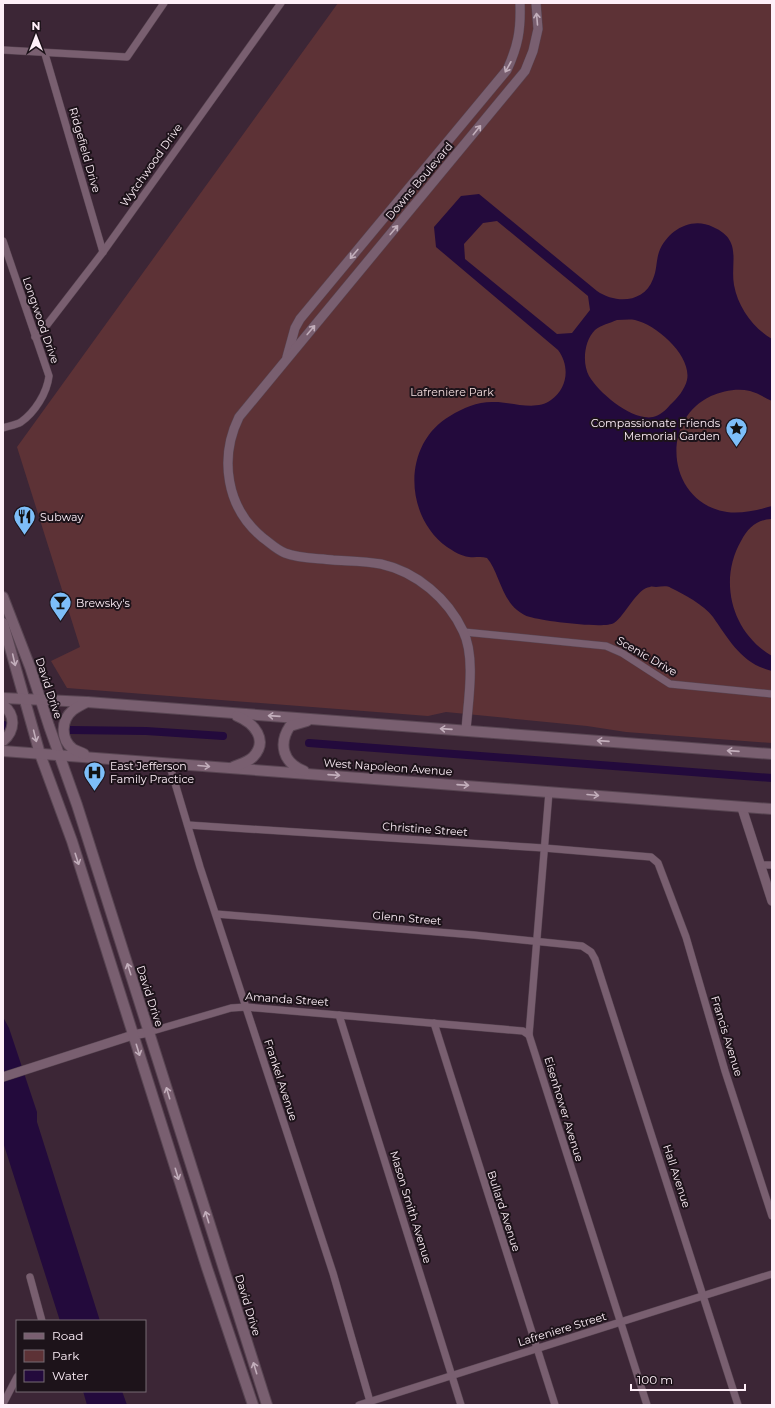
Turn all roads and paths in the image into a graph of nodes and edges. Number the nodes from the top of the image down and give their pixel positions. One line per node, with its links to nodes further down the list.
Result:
1 (164, 3): 6 (street)
2 (280, 3): 8 (street, Wytchwood Drive)
3 (520, 3): 10 (street, Downs Boulevard, one-way to 10)
4 (536, 3): 10 (street, Downs Boulevard, one-way to 4)
5 (3, 50): 6 (street)
6 (45, 54): 8 (street, Ridgefield Drive)
7 (3, 241): 9 (street, Longwood Drive)
8 (103, 252): 9 (street, Wytchwood Drive)
9 (35, 337): 11 (street, Longwood Drive)
10 (286, 360): 14 (street, Downs Boulevard)
11 (3, 428)
12 (3, 597): 18 (main road, David Drive)
13 (3, 623): 17 (main road, one-way to 17)
14 (464, 632): 15 (street, Scenic Drive); 23 (street, Downs Boulevard)
15 (772, 694)
16 (3, 698): 17 (main road)
17 (24, 699): 18 (main road); 26 (main road, one-way to 26)
18 (40, 699): 19 (main road); 28 (main road, David Drive)
19 (87, 702): 21 (main road); 29 (main road)
20 (3, 705): 24 (main road)
21 (229, 713): 22 (main road, one-way to 21); 31 (main road)
22 (315, 719): 23 (main road, one-way to 22); 32 (main road)
23 (466, 730): 27 (main road, one-way to 23)
24 (3, 742)
25 (3, 751): 26 (main road, West Napoleon Avenue)
26 (40, 754): 28 (main road, West Napoleon Avenue); 49 (main road, one-way to 49)
27 (772, 754)
28 (58, 755): 29 (main road, West Napoleon Avenue); 48 (main road, David Drive, one-way to 28)
29 (92, 757): 30 (main road, West Napoleon Avenue)
30 (169, 763): 31 (main road, West Napoleon Avenue, one-way to 31); 36 (street, Frankel Avenue)
31 (229, 768): 32 (main road, West Napoleon Avenue)
32 (312, 774): 33 (main road, West Napoleon Avenue, one-way to 33)
33 (549, 792): 34 (main road, West Napoleon Avenue, one-way to 34); 37 (street, Eisenhower Avenue)
34 (742, 808): 35 (main road, West Napoleon Avenue); 39 (street)
35 (772, 809)
36 (188, 825): 37 (street, Christine Street); 42 (street, Frankel Avenue)
37 (544, 848): 38 (street, Christine Street); 43 (street, Eisenhower Avenue)
38 (658, 863): 52 (street, Francis Avenue)
39 (760, 864): 40 (street); 41 (street)
40 (772, 865)
41 (772, 901)
42 (216, 914): 43 (street, Glenn Street); 45 (street, Frankel Avenue)
43 (538, 942): 44 (street, Glenn Street); 50 (street, Eisenhower Avenue)
44 (593, 955): 57 (street, Hall Avenue)
45 (246, 1007): 46 (street, Amanda Street); 48 (street, Amanda Street); 63 (street, Frankel Avenue)
46 (339, 1015): 47 (street, Amanda Street); 61 (street, Mason Smith Avenue)
47 (434, 1023): 50 (street, Amanda Street); 60 (street, Bullard Avenue)
48 (149, 1032): 49 (street, Amanda Street); 53 (main road, David Drive, one-way to 48)
49 (133, 1035): 51 (street, Amanda Street); 54 (main road, one-way to 54)
50 (529, 1035): 59 (street, Eisenhower Avenue)
51 (3, 1077)
52 (772, 1216)
53 (212, 1234): 54 (main road); 66 (main road, David Drive, one-way to 53)
54 (197, 1238): 65 (main road)
55 (772, 1274): 57 (street, Lafreniere Street)
56 (30, 1277): 58 (street)
57 (704, 1296): 59 (street, Lafreniere Street); 71 (street, Hall Avenue)
58 (42, 1320)
59 (621, 1322): 60 (street, Lafreniere Street); 70 (street, Eisenhower Avenue)
60 (537, 1348): 61 (street, Lafreniere Street); 69 (street, Bullard Avenue)
61 (451, 1376): 63 (street, Lafreniere Street); 68 (street, Mason Smith Avenue)
62 (16, 1379): 64 (street)
63 (371, 1403): 67 (street, Lafreniere Street)
64 (3, 1404)
65 (253, 1405)
66 (266, 1405)
67 (359, 1405)
68 (461, 1405)
69 (555, 1405)
70 (647, 1405)
71 (738, 1405)

